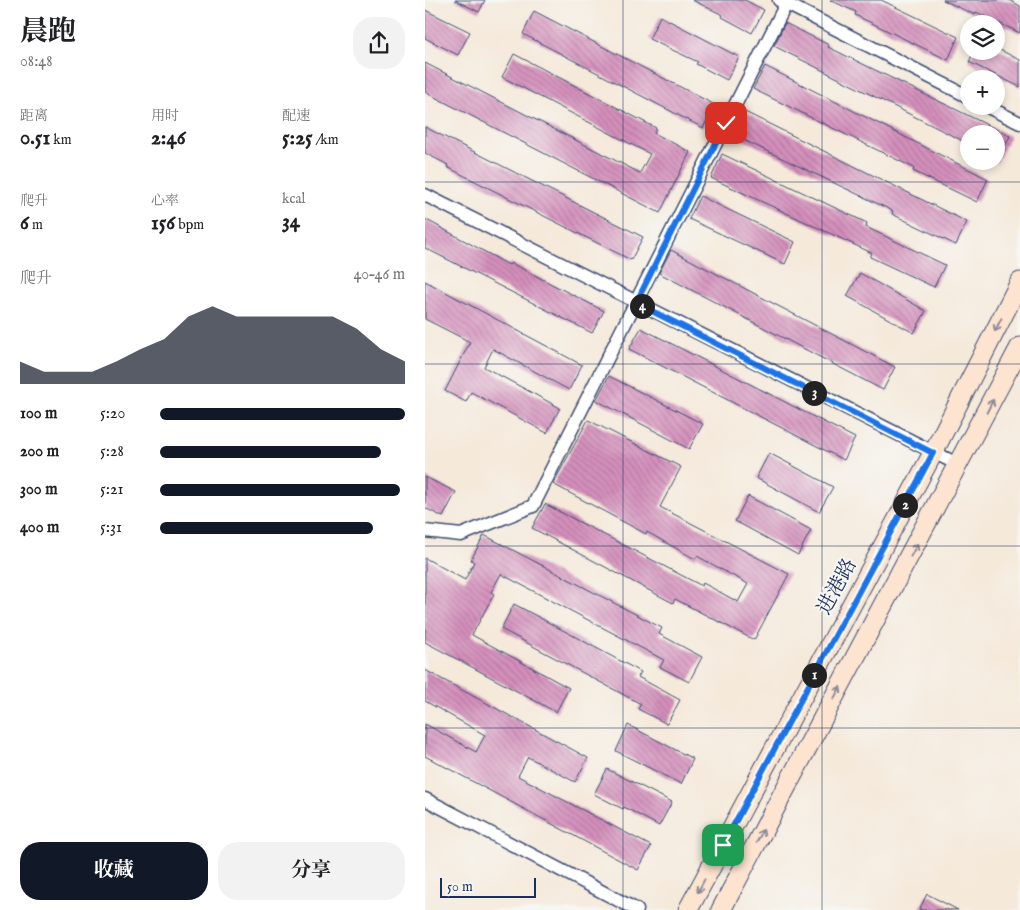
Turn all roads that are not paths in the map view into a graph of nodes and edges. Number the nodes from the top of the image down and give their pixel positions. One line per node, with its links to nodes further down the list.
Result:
1 (782, 2): 2 (street); 7 (street)
2 (960, 92)
3 (1004, 115): 4 (street)
4 (1020, 123)
5 (425, 195): 7 (street)
6 (1020, 282): 9 (main road, 进港路, one-way to 9)
7 (636, 303): 9 (street); 11 (street)
8 (1020, 347): 10 (main road, one-way to 8)
9 (933, 453): 10 (street); 14 (main road, 进港路, one-way to 14)
10 (959, 465): 15 (main road, one-way to 10)
11 (425, 531)
12 (425, 799): 13 (street)
13 (637, 910)
14 (688, 910)
15 (721, 910)

